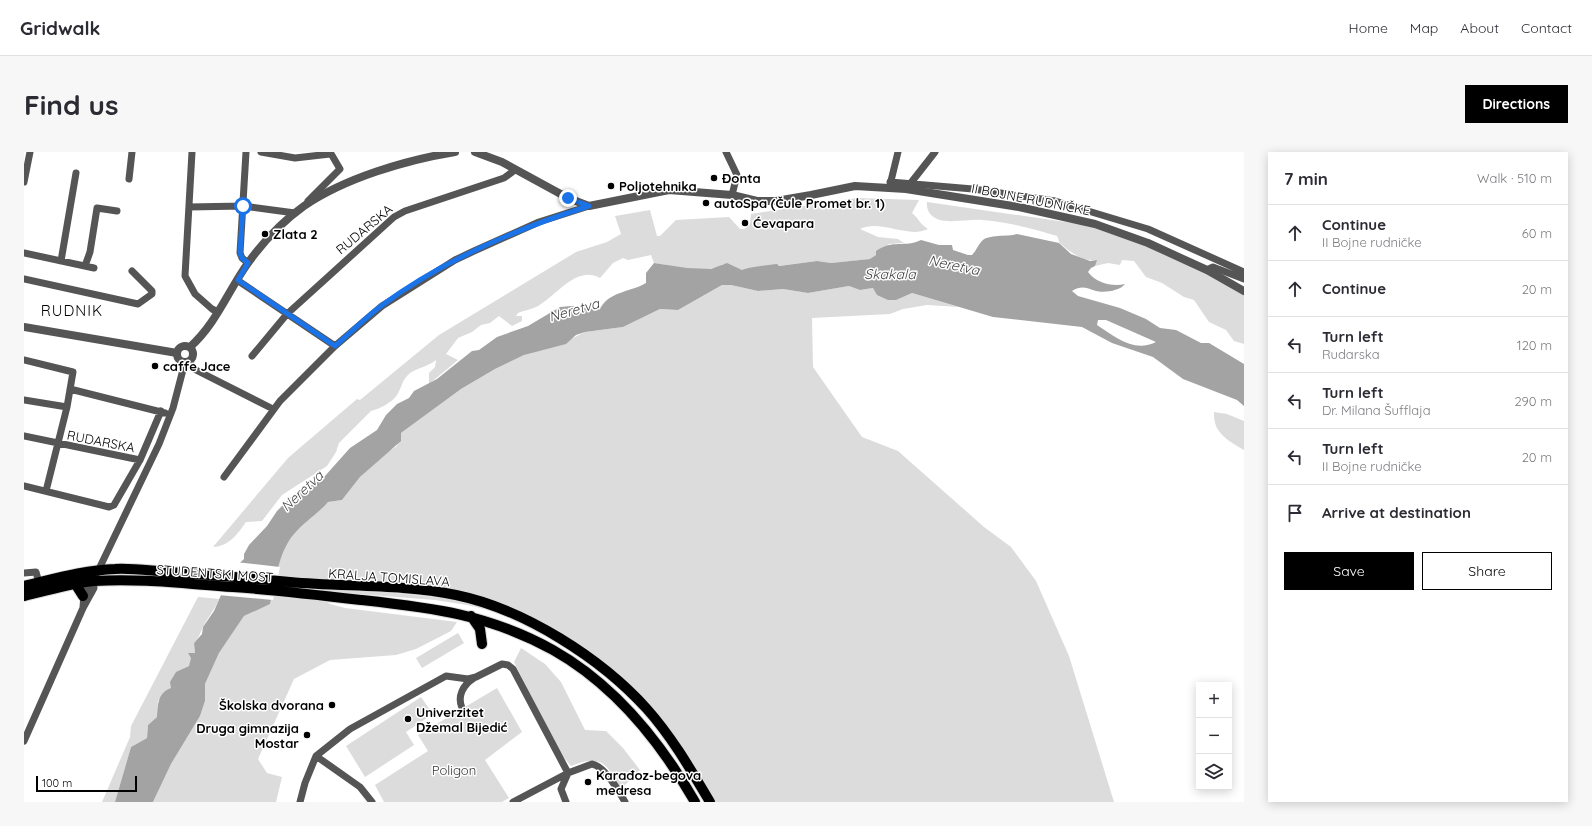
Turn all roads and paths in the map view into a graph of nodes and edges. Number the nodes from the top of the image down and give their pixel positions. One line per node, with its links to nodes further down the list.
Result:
1 (30, 152): 16 (street)
2 (132, 152): 15 (street)
3 (192, 152): 23 (street)
4 (246, 152): 20 (street)
5 (261, 152): 11 (street)
6 (454, 152): 21 (street)
7 (475, 152): 12 (street)
8 (726, 152): 19 (street)
9 (898, 152): 17 (street)
10 (935, 152): 18 (street)
11 (330, 153): 21 (street)
12 (490, 154): 13 (street)
13 (515, 170): 22 (street); 41 (street, RUDARSKA)
14 (76, 173): 29 (street)
15 (129, 179)
16 (24, 182)
17 (890, 185): 18 (street, II BOJNE RUDNIČKE); 19 (street, II BOJNE RUDNIČKE)
18 (908, 186): 26 (street, II BOJNE RUDNIČKE); 28 (street, II BOJNE RUDNIČKE)
19 (732, 195): 22 (street, II BOJNE RUDNIČKE)
20 (243, 206): 23 (street); 25 (street); 30 (street)
21 (304, 206): 25 (street)
22 (589, 206): 43 (street)
23 (189, 207): 40 (street)
24 (117, 211): 31 (street)
25 (295, 213): 30 (street)
26 (1173, 241): 28 (street); 35 (street, II BOJNE RUDNIČKE)
27 (24, 253): 29 (street)
28 (1171, 254): 33 (street, II BOJNE RUDNIČKE)
29 (61, 261): 31 (street)
30 (248, 263): 38 (street)
31 (85, 266): 32 (street)
32 (94, 268)
33 (1207, 270): 37 (street, II BOJNE RUDNIČKE); 39 (street, II BOJNE RUDNIČKE)
34 (132, 271): 36 (street)
35 (1244, 272)
36 (24, 279)
37 (1244, 279)
38 (238, 280): 40 (street); 41 (street)
39 (1244, 291)
40 (218, 312): 44 (street)
41 (287, 314): 43 (street); 46 (street, RUDARSKA)
42 (24, 327): 45 (street)
43 (335, 346): 52 (street)
44 (190, 347): 45 (street); 48 (street)
45 (177, 354): 48 (street)
46 (252, 356)
47 (24, 360): 49 (street, RUDARSKA)
48 (187, 361): 52 (street); 54 (street)
49 (70, 389): 51 (street, RUDARSKA); 53 (street)
50 (24, 400): 51 (street)
51 (67, 407): 56 (street, RUDARSKA)
52 (272, 409): 58 (street)
53 (161, 411): 54 (street); 57 (street, RUDARSKA)
54 (171, 414): 61 (street)
55 (24, 436): 56 (street, RUDARSKA)
56 (58, 444): 57 (street, RUDARSKA); 60 (street, RUDARSKA)
57 (140, 460): 60 (street, RUDARSKA)
58 (224, 477)
59 (24, 486): 60 (street, RUDARSKA)
60 (46, 491)
61 (98, 571): 63 (street); 64 (main road); 67 (main road, STUDENTSKI MOST)
62 (24, 573): 64 (street)
63 (93, 581): 65 (main road); 67 (main road, STUDENTSKI MOST); 69 (street); 70 (street)
64 (39, 583): 66 (main road)
65 (76, 584): 68 (main road); 69 (main road)
66 (24, 586)
67 (317, 590): 71 (main road, KRALJA TOMISLAVA); 84 (main road, KRALJA TOMISLAVA)
68 (24, 596)
69 (83, 596): 70 (street)
70 (83, 608): 75 (street)
71 (471, 616): 72 (main road); 83 (main road, KRALJA TOMISLAVA)
72 (482, 644)
73 (476, 677): 74 (street); 76 (street); 77 (street)
74 (462, 708)
75 (24, 741)
76 (316, 756): 78 (street); 79 (street)
77 (568, 774): 80 (street); 81 (street); 82 (street)
78 (300, 802)
79 (372, 802)
80 (513, 802)
81 (566, 802)
82 (625, 802)
83 (695, 802)
84 (710, 802)

